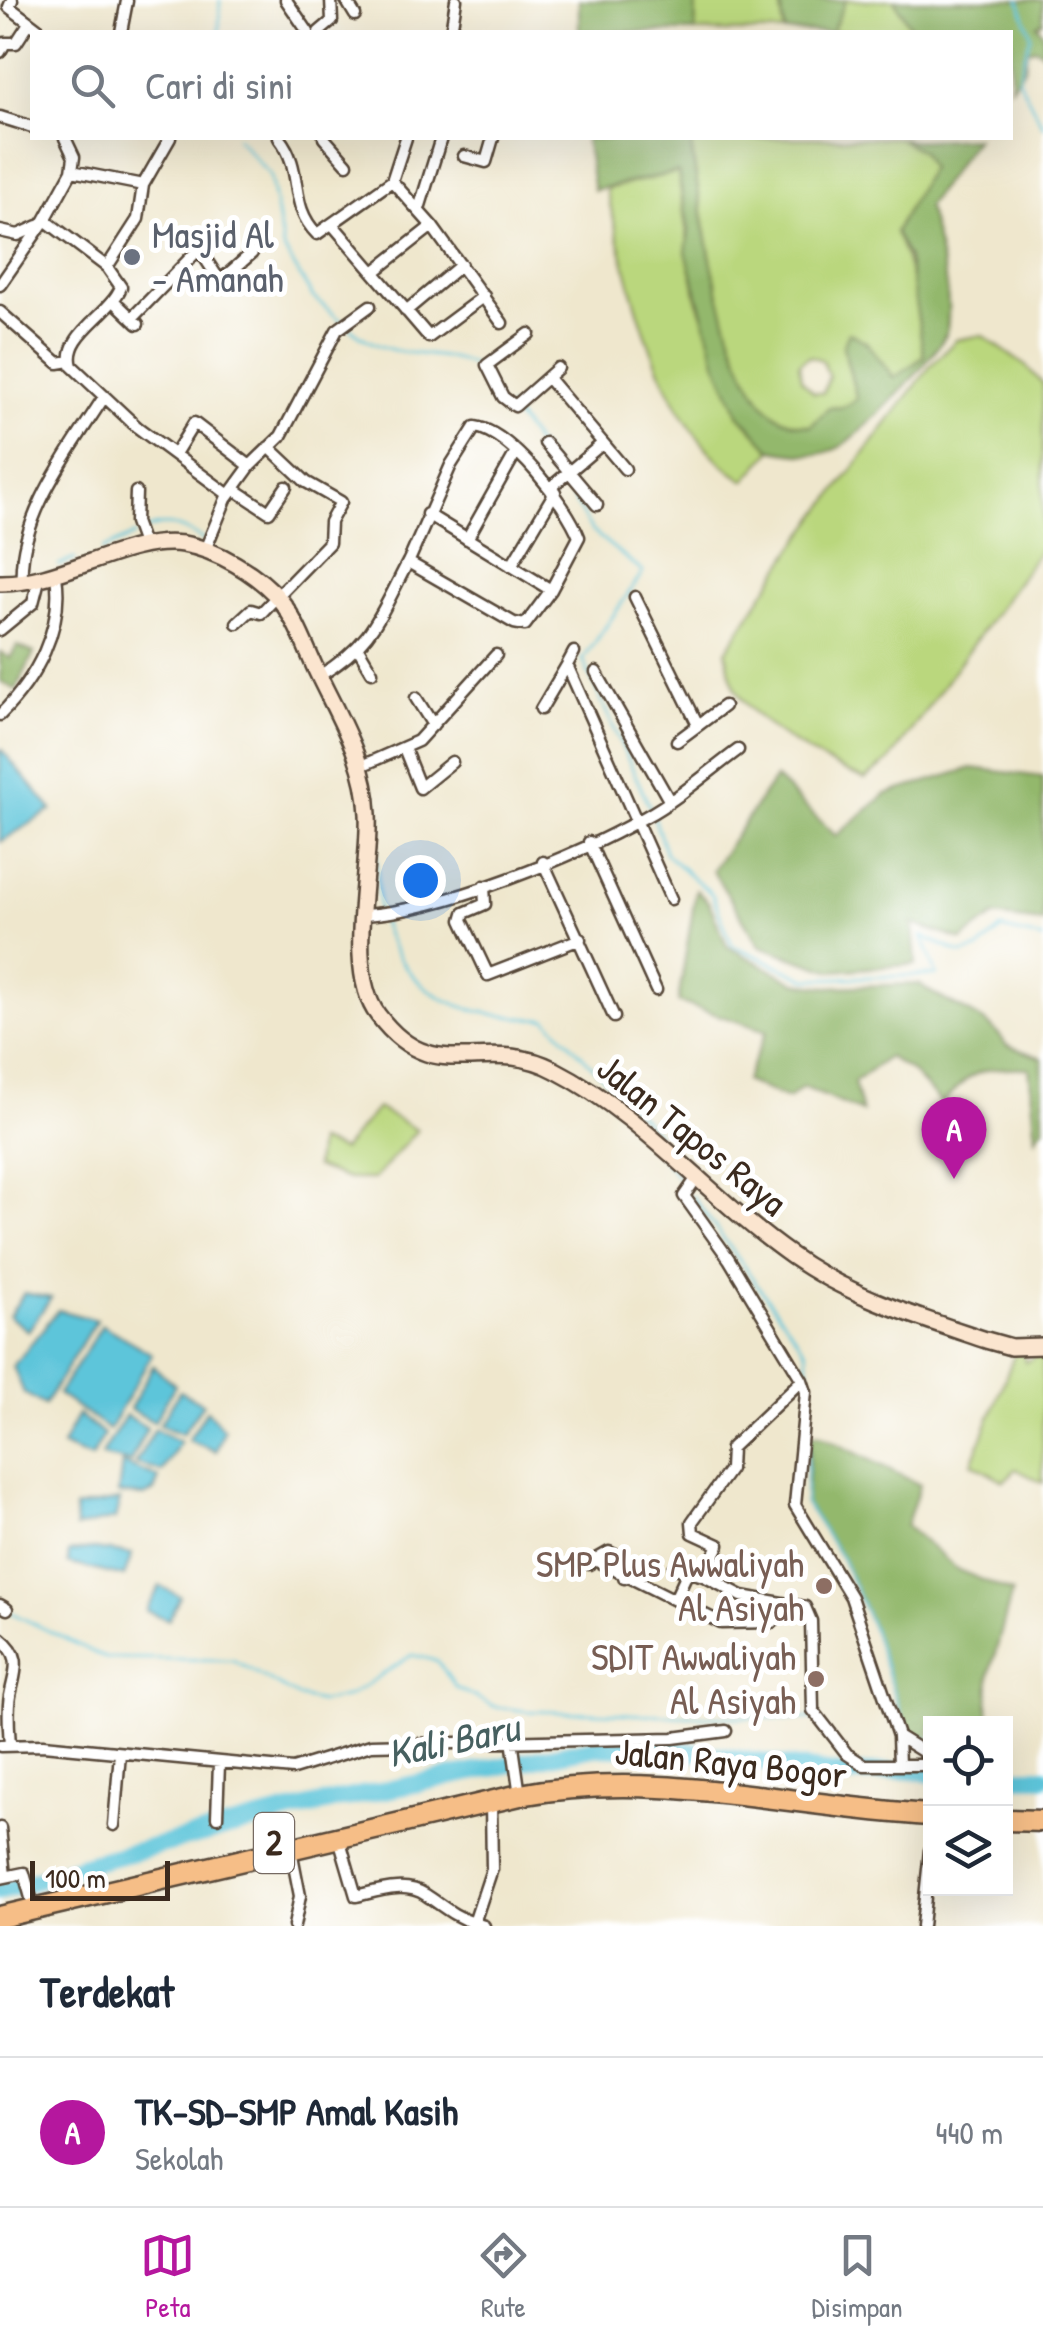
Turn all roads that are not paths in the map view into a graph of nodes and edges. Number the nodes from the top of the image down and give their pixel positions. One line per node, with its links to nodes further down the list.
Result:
1 (12, 0): 8 (street)
2 (286, 0): 11 (street)
3 (331, 0): 12 (street)
4 (346, 0): 7 (street)
5 (456, 0): 13 (street)
6 (127, 1): 10 (street)
7 (356, 15)
8 (30, 22): 9 (street); 14 (street)
9 (40, 30)
10 (120, 30)
11 (307, 30)
12 (321, 30)
13 (450, 30)
14 (0, 52)
15 (0, 117): 16 (street)
16 (30, 126)
17 (68, 140): 26 (street)
18 (169, 140): 28 (street)
19 (281, 140): 31 (street)
20 (326, 140): 25 (street)
21 (405, 140): 27 (street)
22 (440, 140): 29 (street)
23 (492, 140): 24 (street)
24 (464, 156)
25 (347, 164)
26 (72, 171): 28 (street); 30 (street)
27 (392, 180): 29 (street); 31 (street)
28 (142, 186): 36 (street)
29 (419, 208): 32 (street)
30 (42, 223): 33 (street); 36 (street); 38 (street)
31 (332, 224): 37 (street)
32 (432, 226): 35 (street); 37 (street)
33 (0, 231)
34 (252, 253): 40 (street)
35 (461, 265): 39 (street); 42 (street)
36 (108, 268): 40 (street)
37 (374, 271): 42 (street)
38 (0, 284)
39 (484, 296): 42 (street); 44 (street)
40 (114, 301): 46 (street)
41 (370, 306): 52 (street)
42 (406, 311)
43 (0, 312): 46 (street)
44 (502, 323)
45 (529, 334): 48 (street)
46 (70, 361): 49 (street)
47 (558, 368): 48 (street)
48 (548, 378): 50 (street)
49 (104, 397): 53 (street); 71 (street)
50 (603, 442): 56 (street); 57 (street)
51 (546, 443): 57 (street)
52 (269, 447): 55 (street); 73 (street)
53 (175, 454): 55 (street); 60 (street)
54 (515, 454): 57 (street); 62 (street); 64 (street)
55 (250, 466): 60 (street)
56 (625, 469)
57 (559, 482): 61 (street); 67 (street); 72 (street)
58 (286, 487): 60 (street)
59 (136, 492): 63 (street)
60 (232, 492): 65 (street)
61 (597, 505)
62 (427, 514): 64 (street); 66 (street)
63 (140, 537): 65 (main road, Jalan Tapos Raya); 68 (main road, Jalan Tapos Raya)
64 (468, 539): 67 (street)
65 (207, 548): 73 (main road, Jalan Tapos Raya)
66 (408, 562): 72 (street); 77 (street)
67 (512, 566): 72 (street)
68 (56, 576): 69 (main road, Jalan Tapos Raya); 87 (street)
69 (39, 580): 71 (main road, Jalan Tapos Raya); 76 (street)
70 (0, 583): 71 (main road, Jalan Tapos Raya)
71 (22, 583)
72 (551, 590)
73 (279, 591): 75 (street); 83 (main road, Jalan Tapos Raya)
74 (635, 597): 89 (street)
75 (237, 623)
76 (0, 630)
77 (358, 650): 81 (street); 83 (street)
78 (574, 652): 80 (street)
79 (496, 654): 88 (street)
80 (567, 665): 86 (street); 96 (street)
81 (372, 672)
82 (596, 672): 95 (street)
83 (322, 674): 94 (main road, Jalan Tapos Raya)
84 (416, 698): 88 (street)
85 (724, 706): 89 (street)
86 (541, 709)
87 (0, 715)
88 (433, 725): 91 (street)
89 (698, 725): 90 (street)
90 (677, 741)
91 (404, 748): 93 (street); 94 (street)
92 (738, 750): 95 (street)
93 (452, 762)
94 (366, 764): 101 (main road, Jalan Tapos Raya)
95 (664, 804): 96 (street)
96 (639, 820): 97 (street); 100 (street)
97 (589, 842): 98 (street); 103 (street)
98 (544, 862): 99 (street); 102 (street)
99 (484, 886): 101 (street); 102 (street)
100 (671, 899)
101 (369, 915): 105 (main road, Jalan Tapos Raya)
102 (580, 939): 104 (street)
103 (656, 990)
104 (614, 1017)
105 (691, 1184): 106 (main road, Jalan Tapos Raya); 107 (street)
106 (1043, 1346)
107 (802, 1380): 111 (street); 116 (street)
108 (592, 1562): 112 (street)
109 (674, 1568): 110 (street)
110 (688, 1571): 111 (street); 112 (street)
111 (704, 1576): 113 (street)
112 (675, 1599): 113 (street)
113 (780, 1604): 122 (street)
114 (0, 1638): 118 (street)
115 (726, 1731): 117 (street)
116 (898, 1736): 119 (street); 122 (street)
117 (512, 1744): 121 (street); 124 (street)
118 (5, 1745): 120 (street)
119 (923, 1752)
120 (120, 1753): 121 (street); 133 (street)
121 (219, 1764): 130 (street)
122 (899, 1765): 123 (street)
123 (923, 1765)
124 (518, 1786): 125 (highway, Jalan Raya Bogor / 2); 126 (highway, Jalan Raya Bogor / 2); 129 (highway, Jalan Raya Bogor / 2); 138 (highway, Jalan Raya Bogor / 2)
125 (491, 1802): 135 (highway, Jalan Raya Bogor / 2); 142 (street)
126 (923, 1804)
127 (1013, 1808): 128 (highway)
128 (1043, 1810)
129 (923, 1814)
130 (217, 1817)
131 (1013, 1820): 132 (highway)
132 (1043, 1821)
133 (114, 1825)
134 (0, 1828): 137 (street)
135 (339, 1838): 136 (highway, Jalan Raya Bogor / 2); 142 (street)
136 (291, 1848): 141 (highway, Jalan Raya Bogor / 2); 143 (street)
137 (2, 1877): 138 (street)
138 (29, 1889): 140 (highway, Jalan Raya Bogor / 2)
139 (925, 1896): 144 (street)
140 (0, 1908)
141 (0, 1917)
142 (479, 1924)
143 (294, 1926)
144 (922, 1926)

